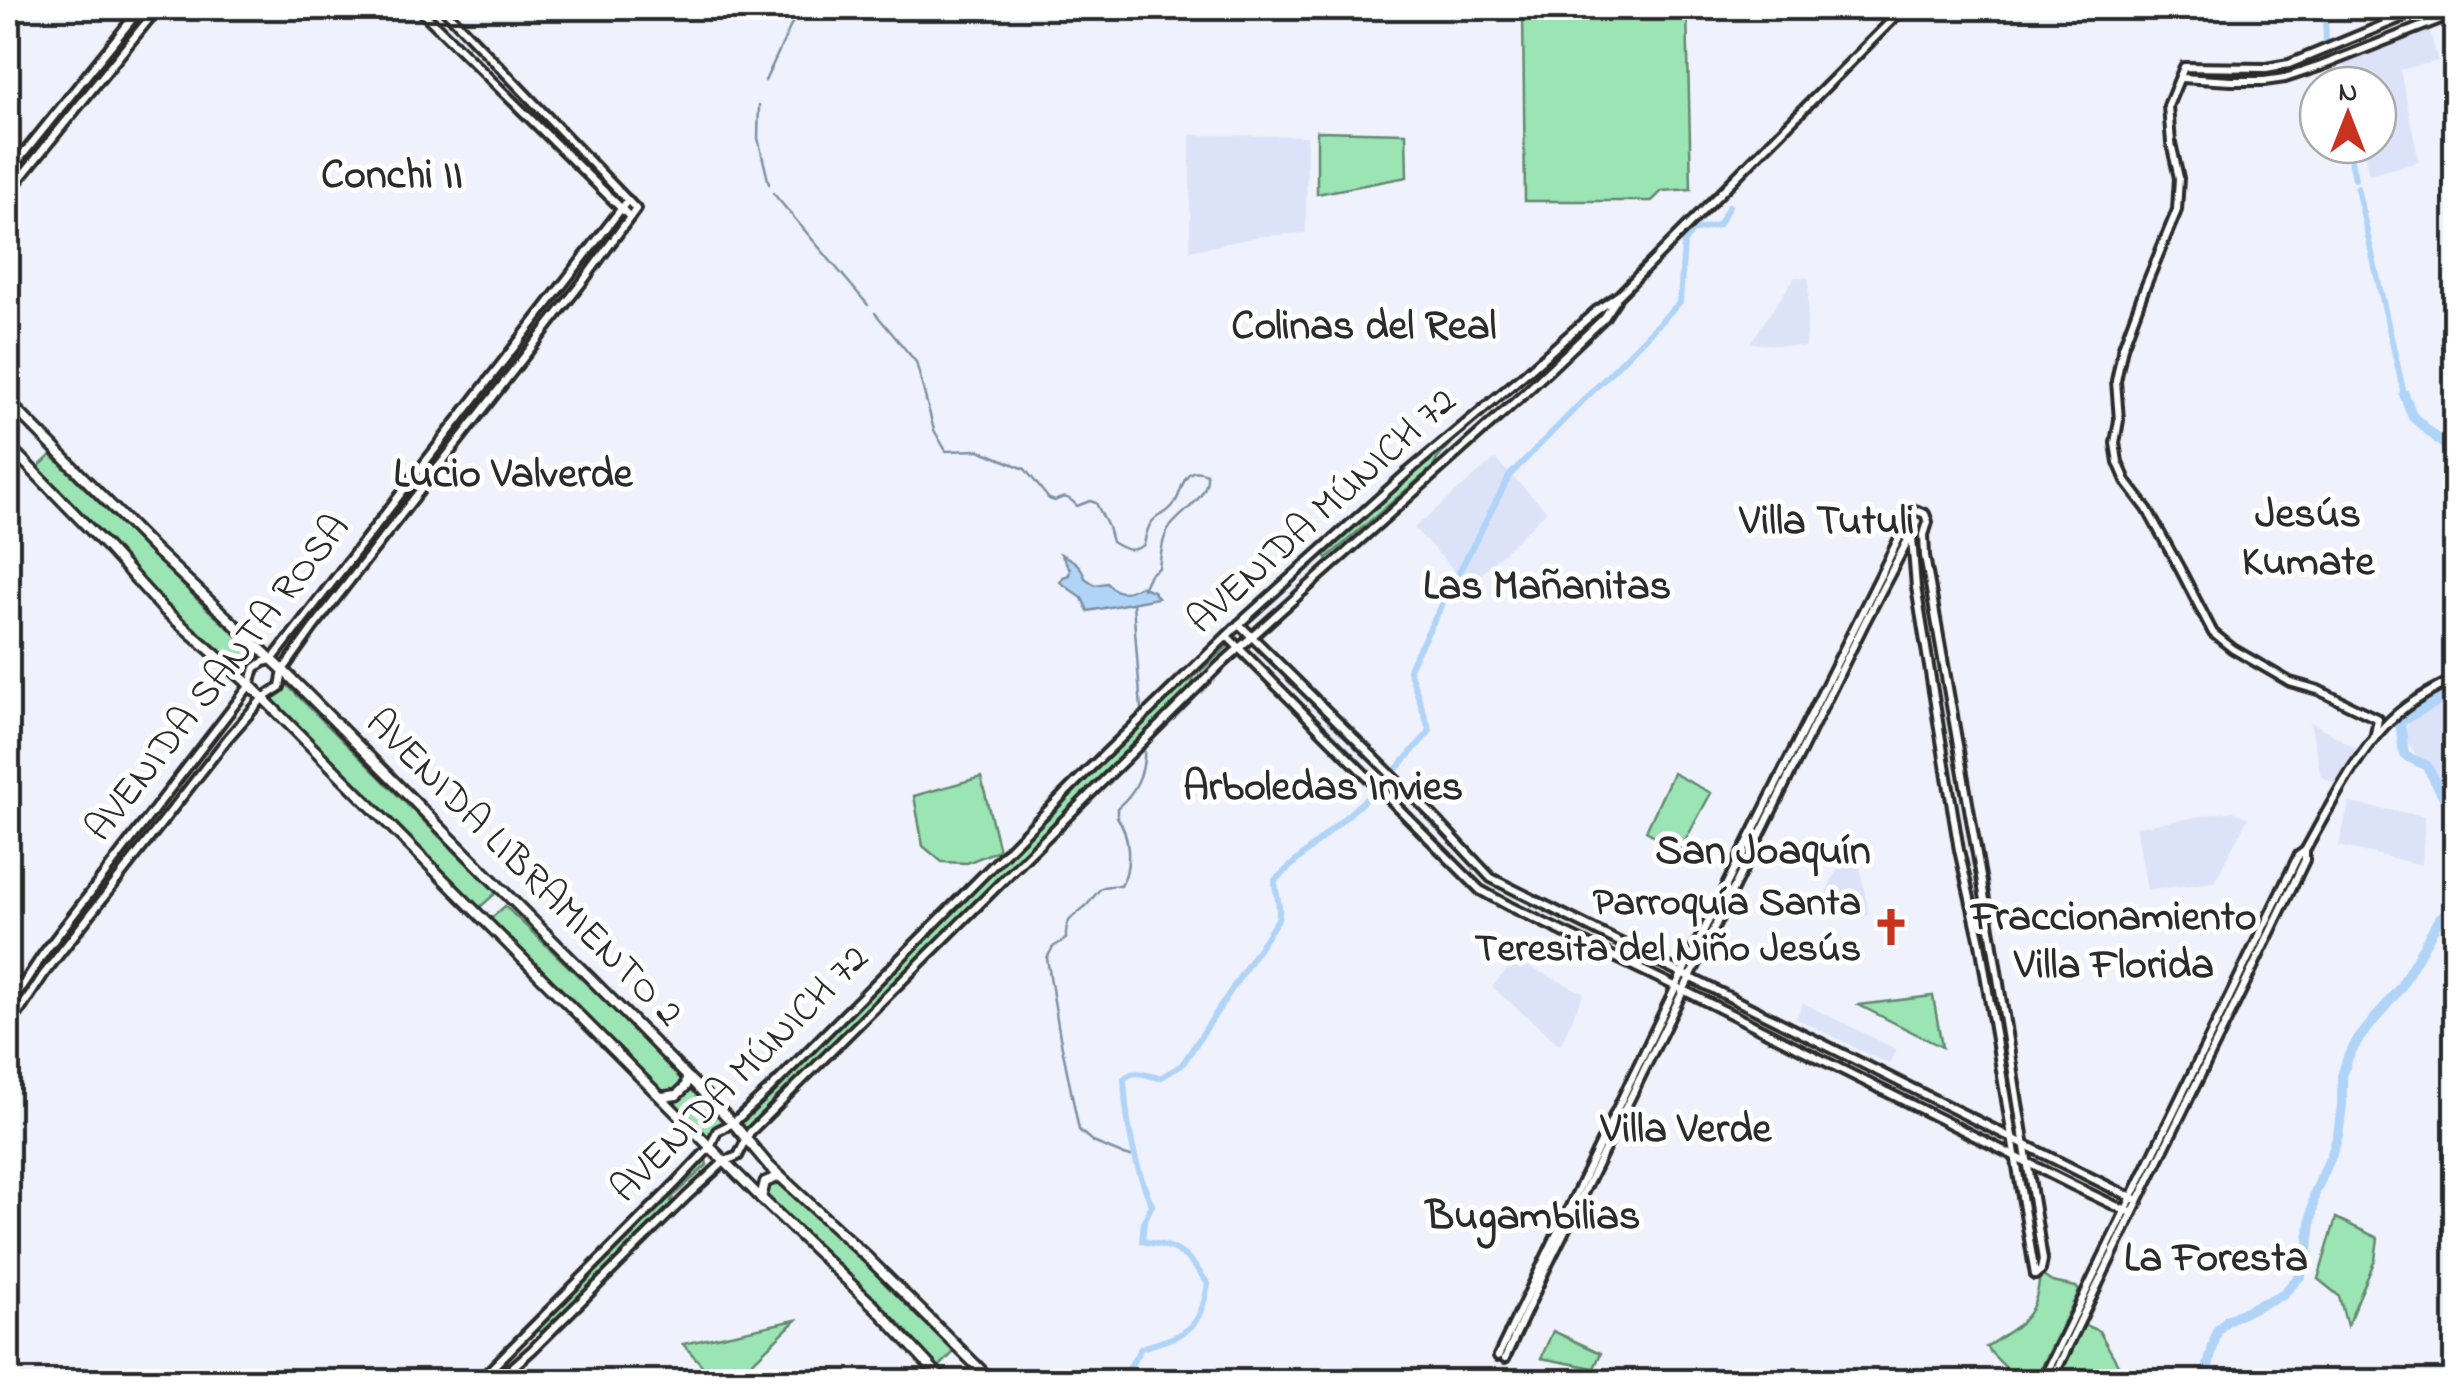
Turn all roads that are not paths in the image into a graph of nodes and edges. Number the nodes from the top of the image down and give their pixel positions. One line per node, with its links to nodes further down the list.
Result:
1 (142, 8): 9 (street)
2 (158, 8): 10 (street)
3 (418, 8): 12 (street)
4 (443, 8): 11 (street)
5 (1904, 8): 14 (street)
6 (2425, 8): 8 (street)
7 (2456, 13): 8 (street)
8 (2181, 78): 32 (street)
9 (8, 174)
10 (8, 193)
11 (628, 200): 12 (street, AVENIDA SANTA ROSA); 13 (street, AVENIDA SANTA ROSA)
12 (620, 209): 13 (street); 26 (street, AVENIDA SANTA ROSA)
13 (630, 217): 27 (street, AVENIDA SANTA ROSA)
14 (1619, 295): 15 (street, AVENIDA MÚNICH 72); 16 (street, AVENIDA MÚNICH 72)
15 (1508, 388): 16 (street); 22 (street, AVENIDA MÚNICH 72)
16 (1524, 394): 23 (street, AVENIDA MÚNICH 72)
17 (8, 400): 26 (main road, AVENIDA LIBRAMIENTO 2)
18 (8, 445): 29 (main road, AVENIDA LIBRAMIENTO 2)
19 (1902, 532): 20 (street); 21 (street); 35 (street)
20 (1924, 535): 21 (street); 48 (street)
21 (1911, 538): 36 (street); 47 (street)
22 (1239, 624): 23 (street); 24 (street, AVENIDA MÚNICH 72)
23 (1252, 635): 25 (street, AVENIDA MÚNICH 72); 35 (street)
24 (1227, 636): 25 (street); 31 (street, AVENIDA MÚNICH 72)
25 (1238, 648): 33 (street, AVENIDA MÚNICH 72); 39 (street)
26 (272, 660): 27 (main road, AVENIDA LIBRAMIENTO 2); 29 (street, AVENIDA SANTA ROSA)
27 (284, 670): 30 (street, AVENIDA SANTA ROSA); 43 (main road, AVENIDA LIBRAMIENTO 2)
28 (2456, 678): 32 (street)
29 (250, 685): 30 (main road, AVENIDA LIBRAMIENTO 2); 38 (street, AVENIDA SANTA ROSA)
30 (263, 698): 42 (street, AVENIDA SANTA ROSA); 44 (main road, AVENIDA LIBRAMIENTO 2)
31 (1124, 735): 33 (street); 34 (street); 45 (street, AVENIDA MÚNICH 72)
32 (2374, 739): 55 (street)
33 (1140, 744): 34 (street, AVENIDA MÚNICH 72)
34 (1123, 760): 46 (street, AVENIDA MÚNICH 72)
35 (1682, 974): 36 (street); 39 (street)
36 (1690, 978): 40 (street); 47 (street)
37 (8, 984): 38 (street)
38 (23, 984): 41 (street, AVENIDA SANTA ROSA)
39 (1676, 987): 40 (street); 40 (street)
40 (1685, 991): 50 (street)
41 (8, 1008)
42 (8, 1030)
43 (687, 1077): 44 (main road); 45 (main road, AVENIDA LIBRAMIENTO 2)
44 (662, 1097): 49 (main road, AVENIDA LIBRAMIENTO 2)
45 (733, 1124): 46 (main road, AVENIDA LIBRAMIENTO 2); 49 (street, AVENIDA MÚNICH 72)
46 (746, 1138): 51 (street, AVENIDA MÚNICH 72); 53 (main road, AVENIDA LIBRAMIENTO 2)
47 (2013, 1138): 48 (street); 50 (street)
48 (2025, 1144): 52 (street); 55 (street)
49 (710, 1147): 51 (main road, AVENIDA LIBRAMIENTO 2); 58 (street, AVENIDA MÚNICH 72)
50 (2016, 1156): 52 (street); 52 (street)
51 (725, 1161): 54 (main road, AVENIDA LIBRAMIENTO 2); 59 (street, AVENIDA MÚNICH 72)
52 (2028, 1163): 56 (street)
53 (780, 1176): 54 (main road); 61 (main road, AVENIDA LIBRAMIENTO 2)
54 (761, 1198): 60 (main road, AVENIDA LIBRAMIENTO 2)
55 (2135, 1199): 56 (street)
56 (2129, 1211): 62 (street); 63 (street)
57 (2456, 1380): 64 (street)
58 (478, 1382)
59 (496, 1382)
60 (946, 1382)
61 (993, 1382)
62 (2042, 1382)
63 (2051, 1382)
64 (2447, 1382)

